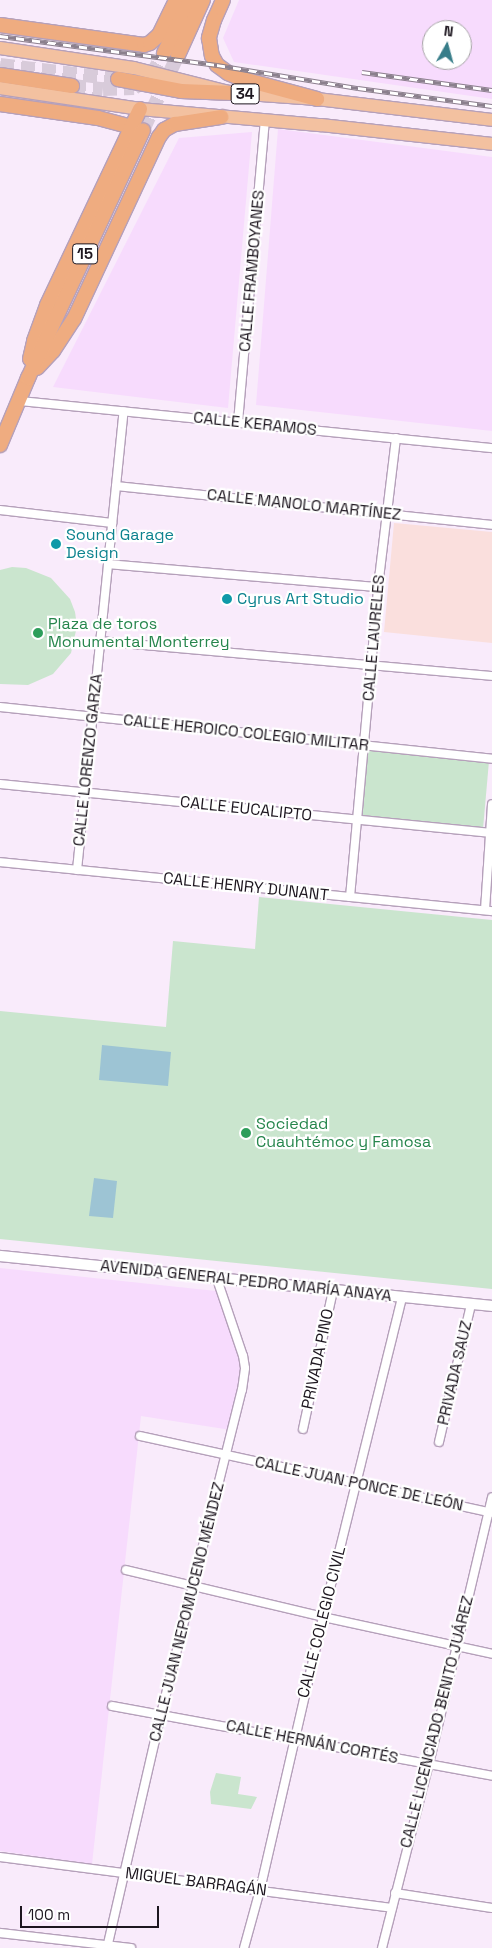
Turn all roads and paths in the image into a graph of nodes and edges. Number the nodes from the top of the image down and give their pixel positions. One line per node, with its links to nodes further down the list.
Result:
1 (176, 0): 5 (highway)
2 (190, 0): 3 (highway)
3 (203, 0)
4 (223, 0): 12 (highway)
5 (0, 25)
6 (0, 48): 11 (main road, 34)
7 (0, 75): 9 (highway)
8 (118, 79): 11 (highway)
9 (72, 86)
10 (0, 88): 14 (main road, 34)
11 (233, 93): 12 (main road, 34)
12 (317, 99): 17 (main road, 34)
13 (0, 104): 18 (highway)
14 (140, 109): 15 (main road, 34); 18 (highway)
15 (221, 117): 16 (main road, 34); 20 (highway)
16 (265, 120): 19 (main road, 34); 23 (street, CALLE FRAMBOYANES)
17 (492, 120)
18 (137, 128): 20 (highway)
19 (492, 144)
20 (28, 378): 21 (highway)
21 (19, 401): 22 (street, CALLE KERAMOS); 25 (highway)
22 (124, 411): 23 (street, CALLE KERAMOS); 27 (street, CALLE LORENZO GARZA)
23 (238, 422): 24 (street, CALLE KERAMOS)
24 (396, 438): 26 (street, CALLE KERAMOS); 29 (street, CALLE LAURELES)
25 (0, 445)
26 (492, 448)
27 (116, 486): 29 (street, CALLE MANOLO MARTÍNEZ); 30 (street, CALLE LORENZO GARZA)
28 (0, 510): 30 (street)
29 (387, 514): 31 (street, CALLE MANOLO MARTÍNEZ); 33 (street, CALLE LAURELES)
30 (112, 523): 32 (street, CALLE LORENZO GARZA)
31 (492, 525)
32 (108, 564): 33 (street); 34 (street, CALLE LORENZO GARZA)
33 (378, 588): 35 (street, CALLE LAURELES)
34 (100, 641): 35 (street); 38 (street, CALLE LORENZO GARZA)
35 (372, 666): 36 (street); 39 (street, CALLE LAURELES)
36 (492, 676)
37 (0, 707): 38 (street, CALLE HEROICO COLEGIO MILITAR)
38 (93, 717): 39 (street, CALLE HEROICO COLEGIO MILITAR); 42 (street, CALLE LORENZO GARZA)
39 (364, 744): 40 (street, CALLE HEROICO COLEGIO MILITAR); 44 (street, CALLE LAURELES)
40 (492, 759)
41 (0, 784): 42 (street, CALLE EUCALIPTO)
42 (85, 793): 44 (street, CALLE EUCALIPTO); 47 (street, CALLE LORENZO GARZA)
43 (492, 804): 45 (street)
44 (356, 820): 45 (street, CALLE EUCALIPTO); 48 (street, CALLE LAURELES)
45 (491, 833): 49 (street)
46 (0, 862): 47 (street, CALLE HENRY DUNANT)
47 (77, 870): 48 (street, CALLE HENRY DUNANT)
48 (350, 897): 49 (street, CALLE HENRY DUNANT)
49 (488, 911)
50 (0, 1256): 51 (street, AVENIDA GENERAL PEDRO MARÍA ANAYA)
51 (217, 1279): 52 (street, AVENIDA GENERAL PEDRO MARÍA ANAYA); 59 (street, CALLE JUAN NEPOMUCENO MÉNDEZ)
52 (333, 1290): 53 (street, AVENIDA GENERAL PEDRO MARÍA ANAYA); 56 (street, PRIVADA PINO)
53 (402, 1297): 54 (street, AVENIDA GENERAL PEDRO MARÍA ANAYA); 60 (street, CALLE COLEGIO CIVIL)
54 (471, 1304): 55 (street, AVENIDA GENERAL PEDRO MARÍA ANAYA); 58 (street, PRIVADA SAUZ)
55 (492, 1306)
56 (304, 1429)
57 (140, 1436): 59 (street, CALLE JUAN PONCE DE LEÓN)
58 (439, 1442)
59 (225, 1455): 60 (street, CALLE JUAN PONCE DE LEÓN); 64 (street, CALLE JUAN NEPOMUCENO MÉNDEZ)
60 (358, 1484): 62 (street, CALLE JUAN PONCE DE LEÓN); 65 (street, CALLE COLEGIO CIVIL)
61 (492, 1497): 62 (street, CALLE LICENCIADO BENITO JUÁREZ)
62 (490, 1513): 66 (street, CALLE LICENCIADO BENITO JUÁREZ)
63 (126, 1570): 64 (street)
64 (192, 1586): 65 (street); 69 (street, CALLE JUAN NEPOMUCENO MÉNDEZ)
65 (323, 1617): 66 (street); 70 (street, CALLE COLEGIO CIVIL)
66 (456, 1646): 67 (street); 71 (street, CALLE LICENCIADO BENITO JUÁREZ)
67 (492, 1654)
68 (112, 1706): 69 (street, CALLE HERNÁN CORTÉS)
69 (161, 1714): 70 (street, CALLE HERNÁN CORTÉS); 74 (street, CALLE JUAN NEPOMUCENO MÉNDEZ)
70 (294, 1738): 71 (street, CALLE HERNÁN CORTÉS); 75 (street, CALLE COLEGIO CIVIL)
71 (429, 1764): 72 (street, CALLE HERNÁN CORTÉS); 76 (street, CALLE LICENCIADO BENITO JUÁREZ)
72 (492, 1776)
73 (0, 1857): 74 (street, MIGUEL BARRAGÁN)
74 (125, 1873): 75 (street, MIGUEL BARRAGÁN); 80 (street, CALLE JUAN NEPOMUCENO MÉNDEZ)
75 (260, 1890): 77 (street, MIGUEL BARRAGÁN); 82 (street, CALLE COLEGIO CIVIL)
76 (395, 1893): 77 (street, CALLE LICENCIADO BENITO JUÁREZ); 78 (street)
77 (392, 1908): 83 (street, CALLE LICENCIADO BENITO JUÁREZ)
78 (492, 1908)
79 (0, 1932): 80 (street)
80 (107, 1946): 81 (street)
81 (131, 1948)
82 (244, 1948)
83 (382, 1948)

